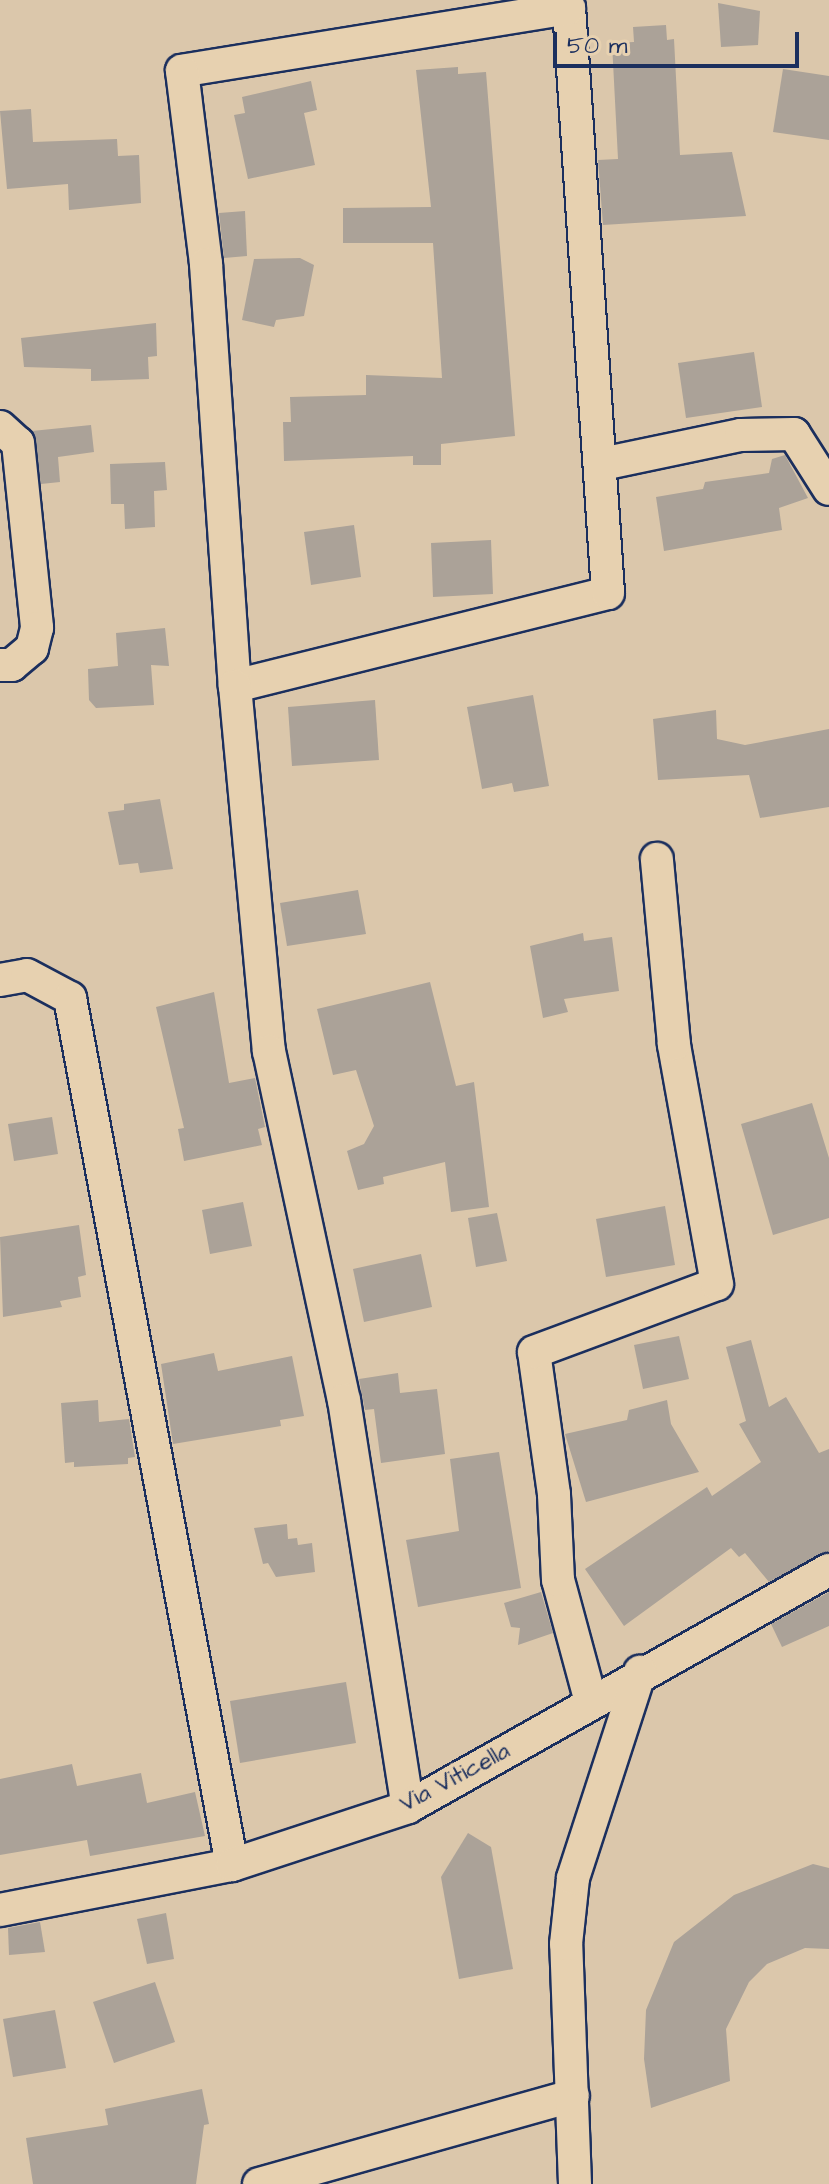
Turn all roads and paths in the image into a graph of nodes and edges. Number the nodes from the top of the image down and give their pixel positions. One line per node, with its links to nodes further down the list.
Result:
1 (0, 427): 4 (street)
2 (602, 464): 3 (street); 5 (street); 5 (street)
3 (829, 489)
4 (0, 665)
5 (235, 686): 11 (street)
6 (657, 859): 10 (street)
7 (0, 980): 12 (street)
8 (829, 1570): 9 (street, Via Viticella)
9 (640, 1672): 10 (street, Via Viticella); 14 (street)
10 (591, 1702): 11 (street, Via Viticella)
11 (408, 1807): 12 (street, Via Viticella)
12 (232, 1865): 13 (street, Via Viticella)
13 (0, 1910)
14 (573, 2096): 15 (street); 16 (street)
15 (259, 2184)
16 (575, 2184)

